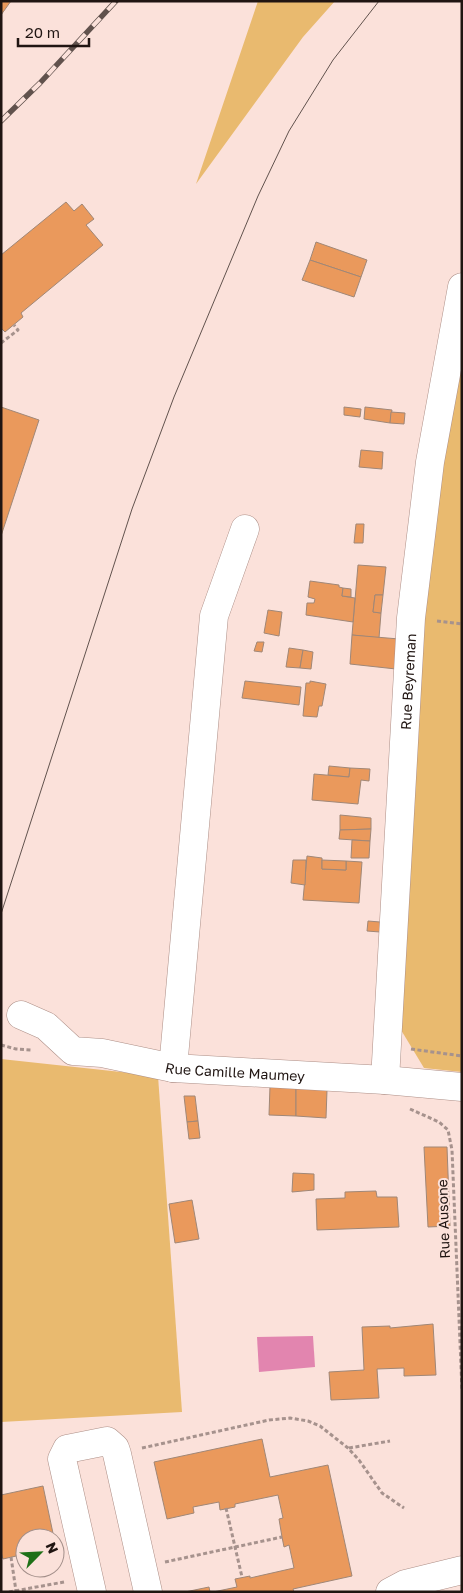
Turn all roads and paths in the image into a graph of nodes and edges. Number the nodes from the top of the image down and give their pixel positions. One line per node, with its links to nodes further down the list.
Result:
1 (462, 287): 7 (street, Rue Beyreman)
2 (14, 324): 3 (path)
3 (1, 343)
4 (245, 530): 10 (street)
5 (21, 1015): 10 (street, Rue Camille Maumey)
6 (1, 1045): 8 (path)
7 (388, 1046): 9 (path); 11 (street, Rue Beyreman)
8 (12, 1048)
9 (462, 1056)
10 (173, 1068): 11 (street, Rue Camille Maumey)
11 (385, 1080): 12 (street, Rue Camille Maumey); 13 (path, Rue Ausone)
12 (462, 1088)
13 (462, 1390)
14 (390, 1441): 15 (path)
15 (348, 1448): 16 (path); 18 (path)
16 (117, 1454): 23 (street); 24 (street)
17 (226, 1508): 21 (path)
18 (404, 1508)
19 (11, 1557): 22 (path)
20 (462, 1570): 25 (street)
21 (242, 1577)
22 (16, 1592)
23 (92, 1592)
24 (148, 1592)
25 (390, 1592)

